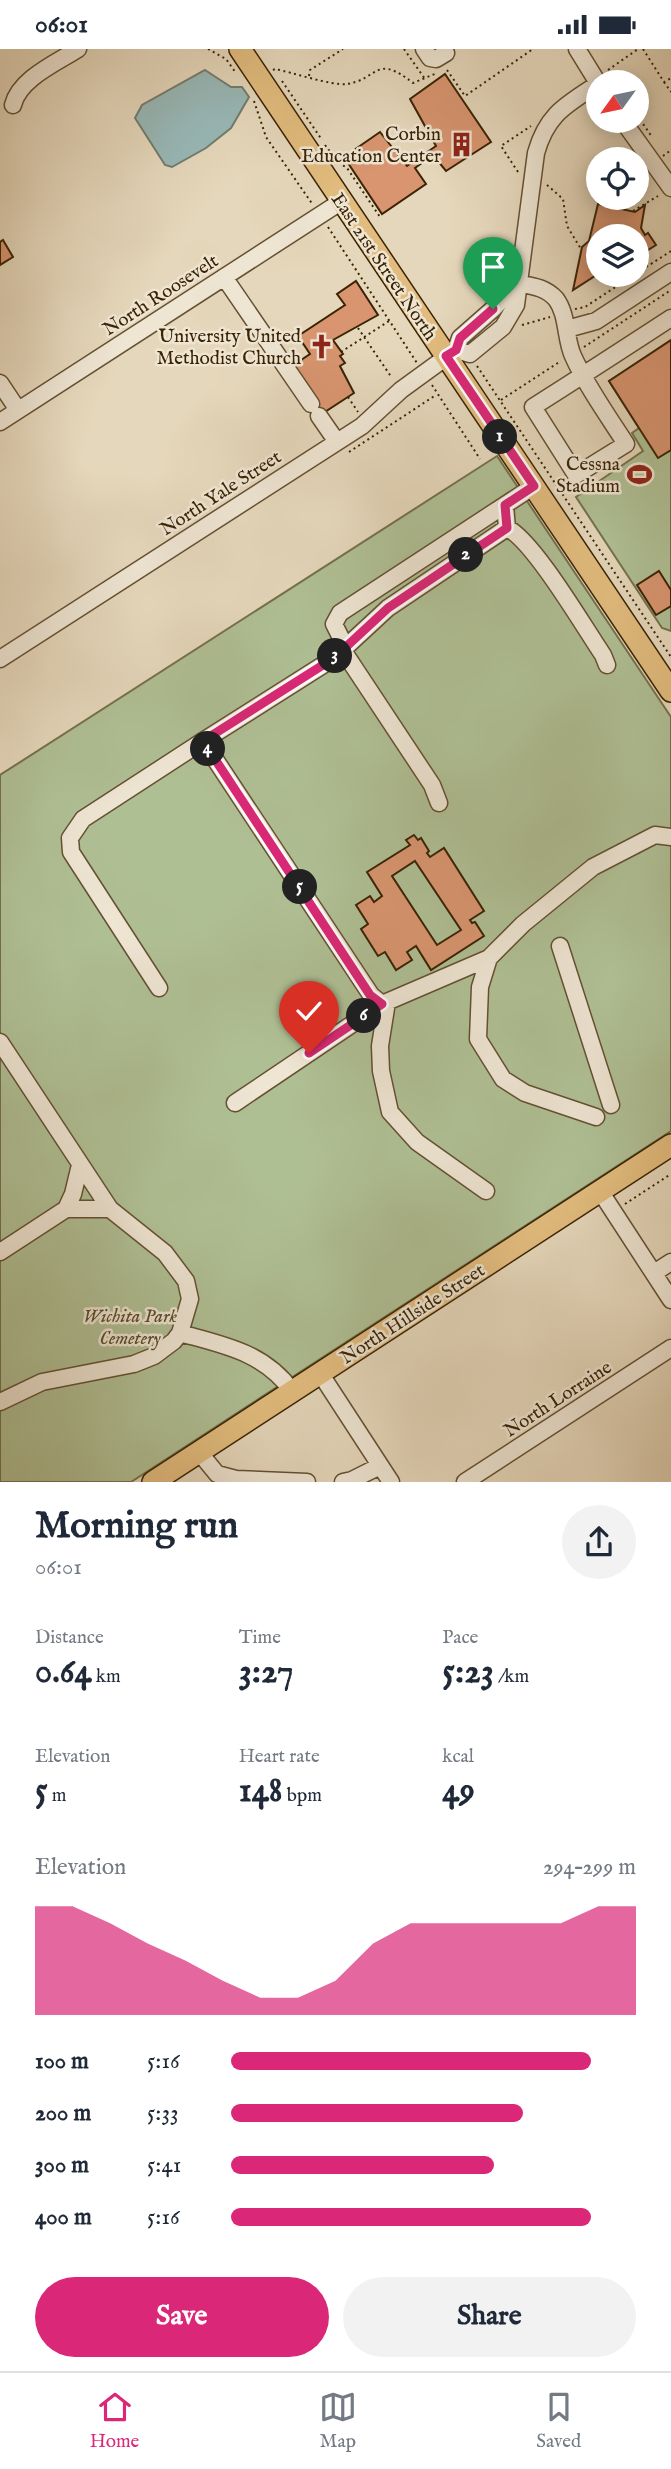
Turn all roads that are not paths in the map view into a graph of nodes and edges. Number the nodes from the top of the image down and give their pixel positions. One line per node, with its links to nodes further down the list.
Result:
1 (78, 49): 8 (street)
2 (240, 49): 11 (main road, East 21st Street North)
3 (424, 49): 5 (street)
4 (577, 49): 6 (street)
5 (446, 53)
6 (593, 70)
7 (586, 90): 14 (street, North Yale Street)
8 (13, 105)
9 (630, 133): 10 (street)
10 (668, 194)
11 (342, 201): 13 (street, North Roosevelt); 17 (main road, East 21st Street North)
12 (671, 272): 16 (street)
13 (225, 277): 20 (street, North Roosevelt); 22 (street)
14 (517, 283): 16 (street); 17 (street, North Yale Street)
15 (671, 319): 18 (street)
16 (567, 329): 18 (street)
17 (451, 353): 22 (street, North Yale Street); 23 (main road, East 21st Street North)
18 (582, 375): 18 (street)
19 (0, 383): 20 (street)
20 (18, 410): 21 (street, North Roosevelt)
21 (0, 422)
22 (343, 447): 27 (street, North Yale Street)
23 (534, 486): 24 (street); 29 (main road, East 21st Street North)
24 (505, 505): 25 (street); 26 (street)
25 (507, 528): 26 (street); 28 (street)
26 (344, 648): 30 (street); 31 (street)
27 (0, 659)
28 (607, 665)
29 (671, 691)
30 (203, 741): 35 (street); 36 (street)
31 (439, 803)
32 (671, 837): 34 (street)
33 (560, 946): 39 (street)
34 (489, 958): 36 (street); 40 (street)
35 (159, 988)
36 (384, 1003): 38 (street); 43 (street)
37 (3, 1052): 42 (street)
38 (235, 1103)
39 (611, 1105)
40 (596, 1117)
41 (671, 1145): 44 (main road, North Hillside Street)
42 (80, 1165): 45 (street); 46 (street)
43 (486, 1191)
44 (600, 1191): 49 (street); 53 (main road, North Hillside Street)
45 (66, 1209): 46 (street); 47 (street)
46 (110, 1209): 51 (street)
47 (0, 1252)
48 (671, 1262): 49 (street)
49 (654, 1273): 50 (street)
50 (671, 1300)
51 (180, 1333): 54 (street); 55 (street)
52 (671, 1348): 62 (street, North Lorraine)
53 (320, 1373): 54 (main road, North Hillside Street); 57 (street)
54 (292, 1391): 56 (main road, North Hillside Street)
55 (0, 1402)
56 (198, 1452): 58 (main road, North Hillside Street); 59 (street)
57 (380, 1466): 60 (street); 61 (street)
58 (153, 1482)
59 (307, 1482)
60 (343, 1482)
61 (391, 1482)
62 (465, 1482)

